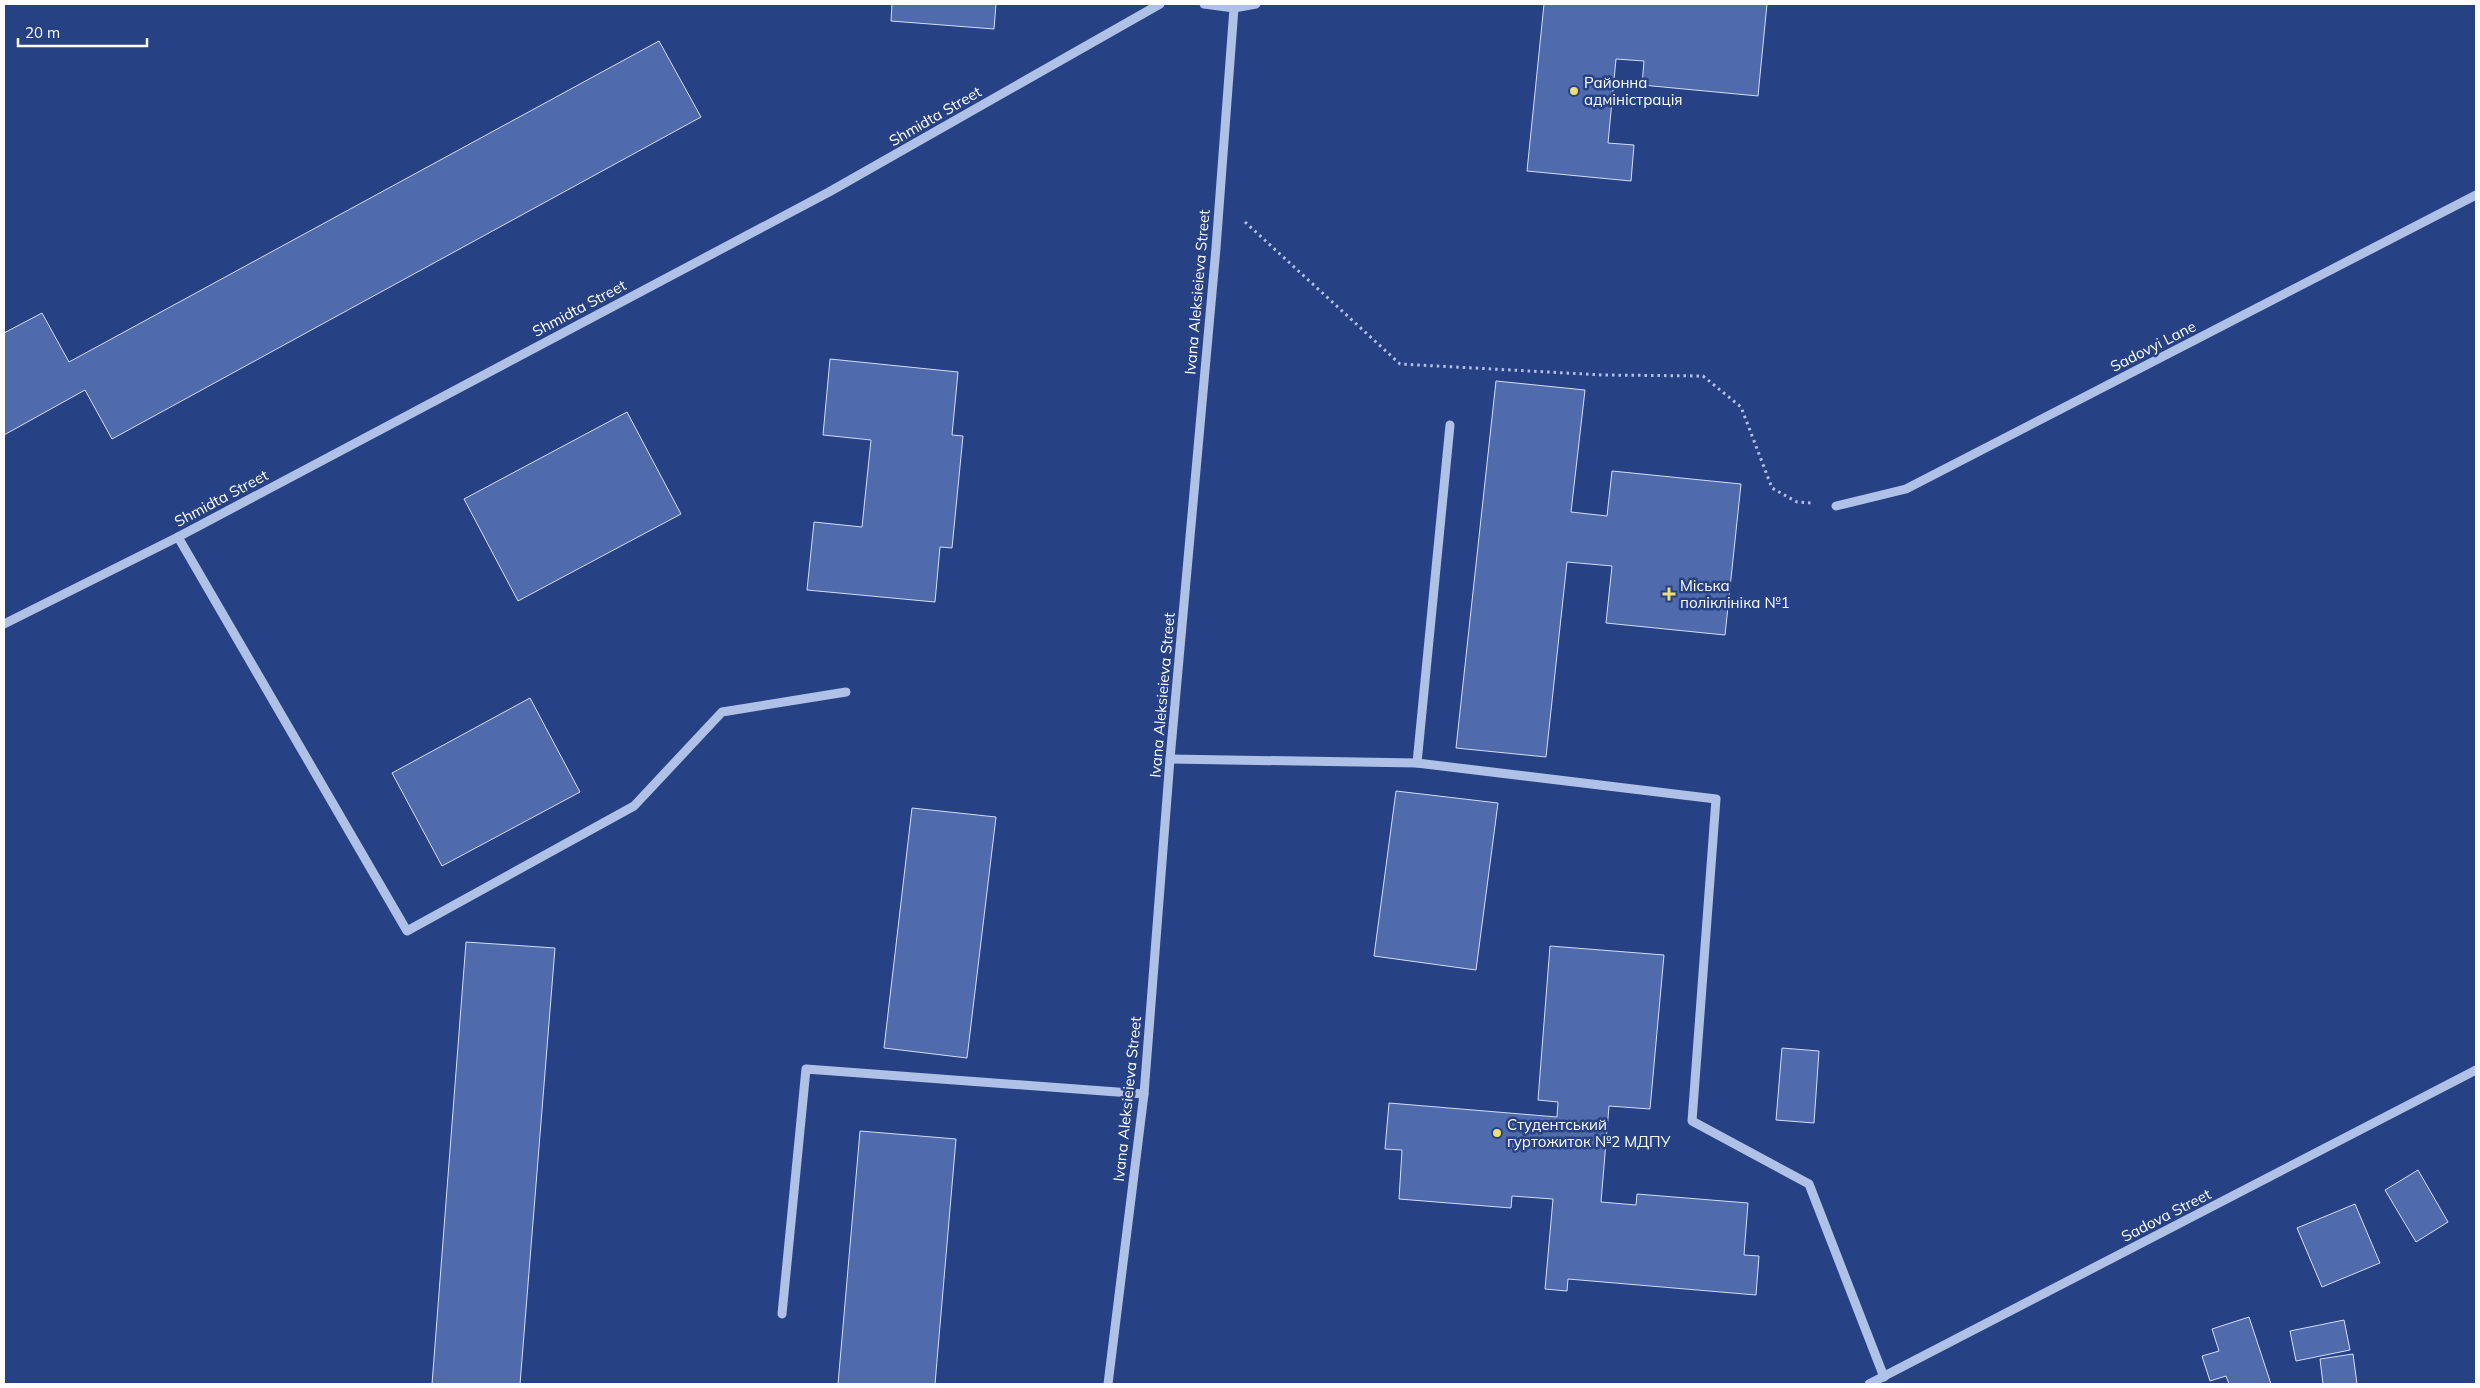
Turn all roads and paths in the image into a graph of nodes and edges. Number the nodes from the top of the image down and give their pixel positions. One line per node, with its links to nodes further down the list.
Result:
1 (1160, 4): 9 (street, Shmidta Street)
2 (1204, 4): 4 (street)
3 (1256, 4): 4 (street)
4 (1234, 8): 6 (street, Ivana Aleksieieva Street)
5 (2476, 195): 8 (street, Sadovyi Lane)
6 (1218, 198): 8 (path); 12 (street, Ivana Aleksieieva Street)
7 (1450, 425): 13 (street)
8 (1836, 506)
9 (178, 537): 10 (street, Shmidta Street); 11 (street)
10 (4, 624)
11 (846, 692)
12 (1170, 759): 13 (street); 15 (street, Ivana Aleksieieva Street)
13 (1417, 763): 17 (street)
14 (2476, 1070): 17 (street, Sadova Street)
15 (1144, 1094): 16 (street); 18 (street, Ivana Aleksieieva Street)
16 (782, 1314)
17 (1884, 1377): 19 (street, Sadova Street)
18 (1108, 1384)
19 (1868, 1384)

